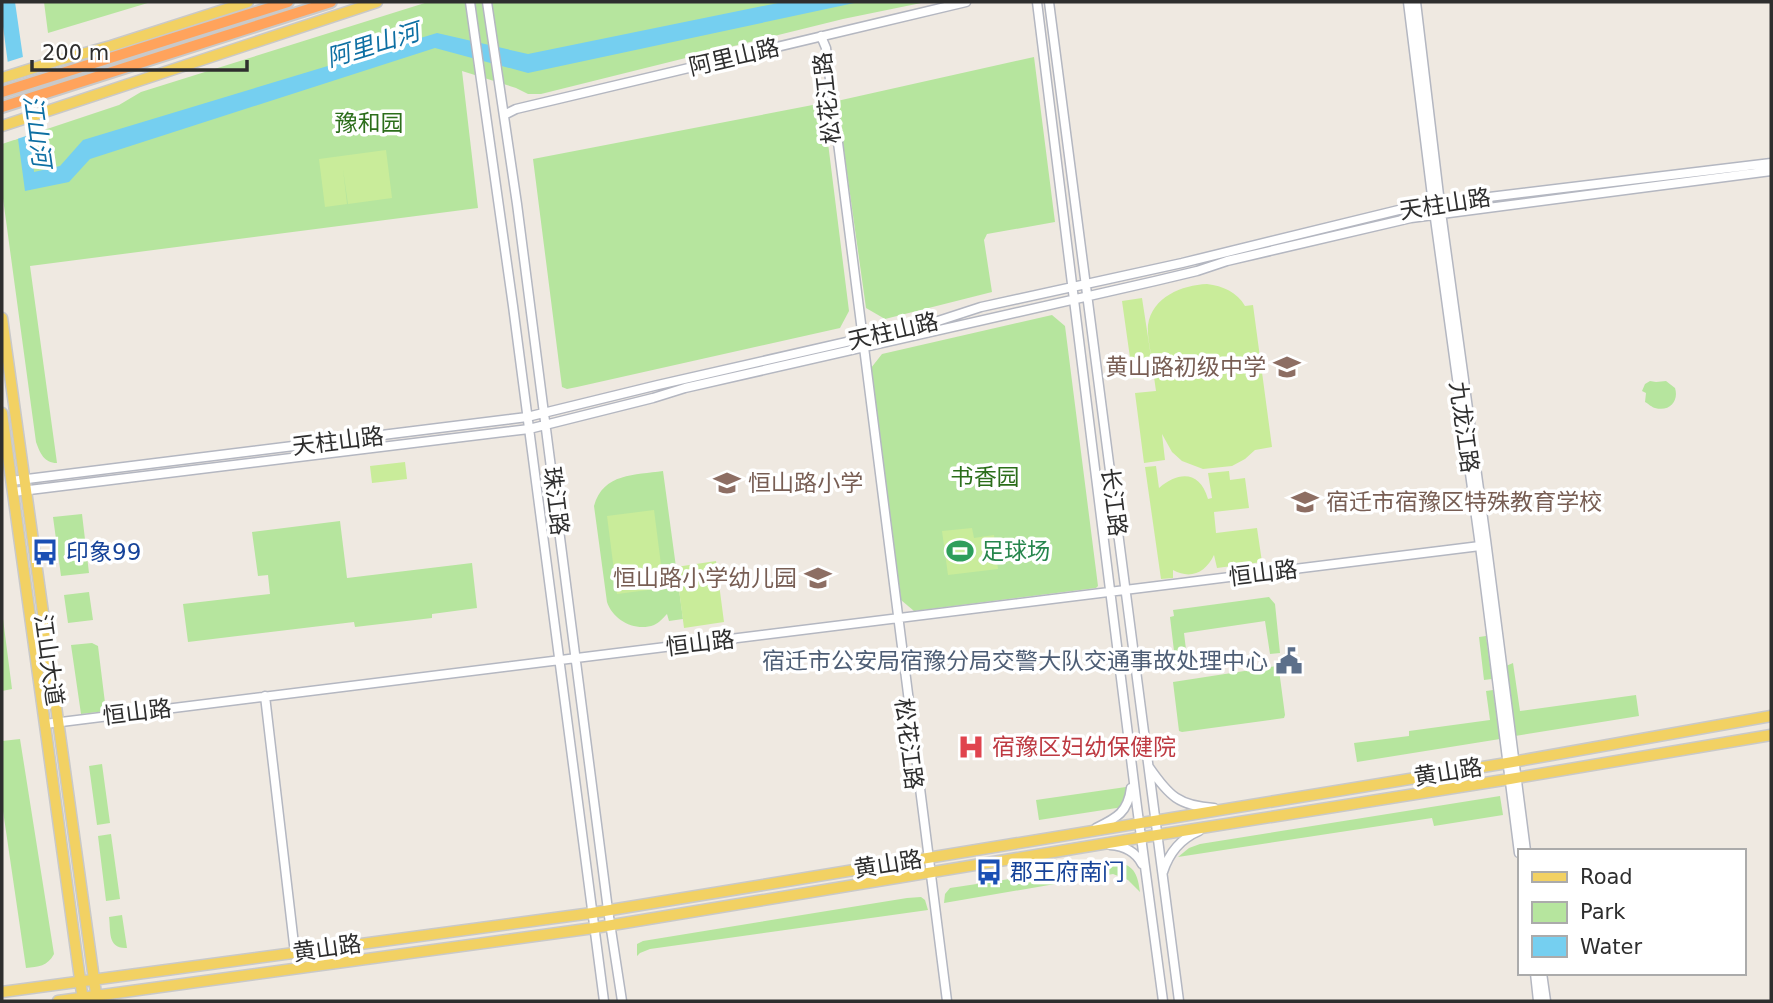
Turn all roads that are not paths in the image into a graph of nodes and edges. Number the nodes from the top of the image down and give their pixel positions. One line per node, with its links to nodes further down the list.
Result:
1 (248, 2): 13 (main road)
2 (288, 2): 14 (highway)
3 (331, 2): 15 (highway)
4 (377, 2): 17 (main road)
5 (470, 2): 30 (street, 珠江路)
6 (487, 2): 16 (street, 珠江路)
7 (966, 2): 12 (street, 阿里山路)
8 (1037, 2): 23 (street, 长江路)
9 (1049, 2): 22 (street, 长江路)
10 (1408, 2): 20 (street, 九龙江路)
11 (1416, 2): 20 (street, 九龙江路)
12 (821, 36): 16 (street, 阿里山路); 27 (street, 松花江路)
13 (4, 78)
14 (2, 93)
15 (2, 107)
16 (503, 116): 28 (street, 珠江路)
17 (7, 124)
18 (1771, 163): 20 (street, 天柱山路)
19 (1771, 171): 21 (street, 天柱山路)
20 (1436, 204): 21 (street, 九龙江路); 22 (street, 天柱山路)
21 (1438, 214): 24 (street, 天柱山路); 37 (street, 九龙江路); 50 (street, 九龙江路)
22 (1085, 284): 23 (street, 天柱山路); 24 (street, 长江路)
23 (1072, 286): 25 (street, 长江路); 27 (street, 天柱山路)
24 (1087, 296): 25 (street, 天柱山路); 40 (street, 长江路)
25 (1074, 299): 27 (street, 天柱山路); 41 (street, 长江路)
26 (2, 318): 33 (main road, 江山大道)
27 (860, 343): 28 (street, 天柱山路); 31 (street, 天柱山路); 42 (street, 松花江路)
28 (544, 412): 30 (street, 天柱山路); 31 (street, 珠江路)
29 (2, 413): 34 (main road, 江山大道)
30 (527, 418): 32 (street, 珠江路); 33 (street, 天柱山路)
31 (546, 425): 32 (street, 天柱山路); 38 (street, 珠江路)
32 (529, 429): 35 (street, 天柱山路); 39 (street, 珠江路)
33 (24, 479): 34 (street, 天柱山路); 35 (main road, 江山大道)
34 (11, 481): 36 (main road, 江山大道)
35 (26, 490): 36 (street, 天柱山路); 47 (main road, 江山大道)
36 (13, 492): 48 (main road, 江山大道)
37 (1480, 548): 40 (street, 恒山路); 50 (street, 九龙江路)
38 (565, 570): 39 (street); 43 (street, 珠江路)
39 (548, 573): 44 (street, 珠江路)
40 (1126, 592): 41 (street, 恒山路); 51 (street, 长江路)
41 (1110, 594): 42 (street, 恒山路); 52 (street, 长江路)
42 (896, 621): 43 (street, 恒山路); 64 (street, 松花江路)
43 (576, 660): 44 (street, 恒山路); 68 (street, 珠江路)
44 (560, 662): 45 (street, 恒山路); 69 (street, 珠江路)
45 (266, 699): 47 (street, 恒山路); 72 (street)
46 (1771, 716): 50 (main road, 黄山路)
47 (58, 725): 48 (street, 恒山路); 75 (main road, 江山大道)
48 (45, 726): 76 (main road, 江山大道)
49 (1771, 735): 53 (main road, 黄山路)
50 (1511, 762): 53 (street, 九龙江路); 54 (main road, 黄山路)
51 (1148, 766): 54 (street); 55 (street, 长江路)
52 (1133, 775): 56 (street, 长江路); 58 (street)
53 (1513, 778): 57 (main road, 黄山路); 62 (street, 九龙江路); 63 (street, 九龙江路)
54 (1221, 809): 55 (main road, 黄山路)
55 (1155, 819): 56 (main road, 黄山路); 59 (street, 长江路)
56 (1139, 822): 58 (main road, 黄山路); 60 (street, 长江路)
57 (1207, 827): 59 (main road, 黄山路); 67 (street)
58 (1093, 830): 64 (main road, 黄山路)
59 (1157, 835): 60 (main road, 黄山路); 67 (street, 长江路)
60 (1141, 838): 61 (main road, 黄山路); 65 (street, 长江路)
61 (1100, 844): 65 (street); 66 (main road, 黄山路)
62 (1519, 849)
63 (1526, 849)
64 (926, 858): 66 (street, 松花江路); 68 (main road, 黄山路)
65 (1146, 872): 84 (street, 长江路)
66 (928, 873): 70 (main road, 黄山路); 83 (street, 松花江路)
67 (1162, 875): 85 (street, 长江路)
68 (608, 910): 69 (main road, 黄山路); 70 (street, 珠江路)
69 (592, 913): 71 (street, 珠江路); 72 (main road, 黄山路)
70 (610, 925): 71 (main road, 黄山路); 82 (street, 珠江路)
71 (594, 928): 78 (main road, 黄山路); 81 (street, 珠江路)
72 (295, 953): 75 (main road, 黄山路)
73 (1535, 975): 86 (street)
74 (1542, 975): 87 (street)
75 (94, 980): 76 (main road, 黄山路); 78 (main road, 江山大道)
76 (81, 981): 77 (main road, 黄山路); 79 (main road, 江山大道)
77 (2, 992)
78 (96, 999): 79 (main road, 黄山路)
79 (83, 1000): 80 (main road, 黄山路)
80 (58, 1001)
81 (604, 1001)
82 (622, 1001)
83 (945, 1001)
84 (1163, 1001)
85 (1179, 1001)
86 (1538, 1001)
87 (1546, 1001)

